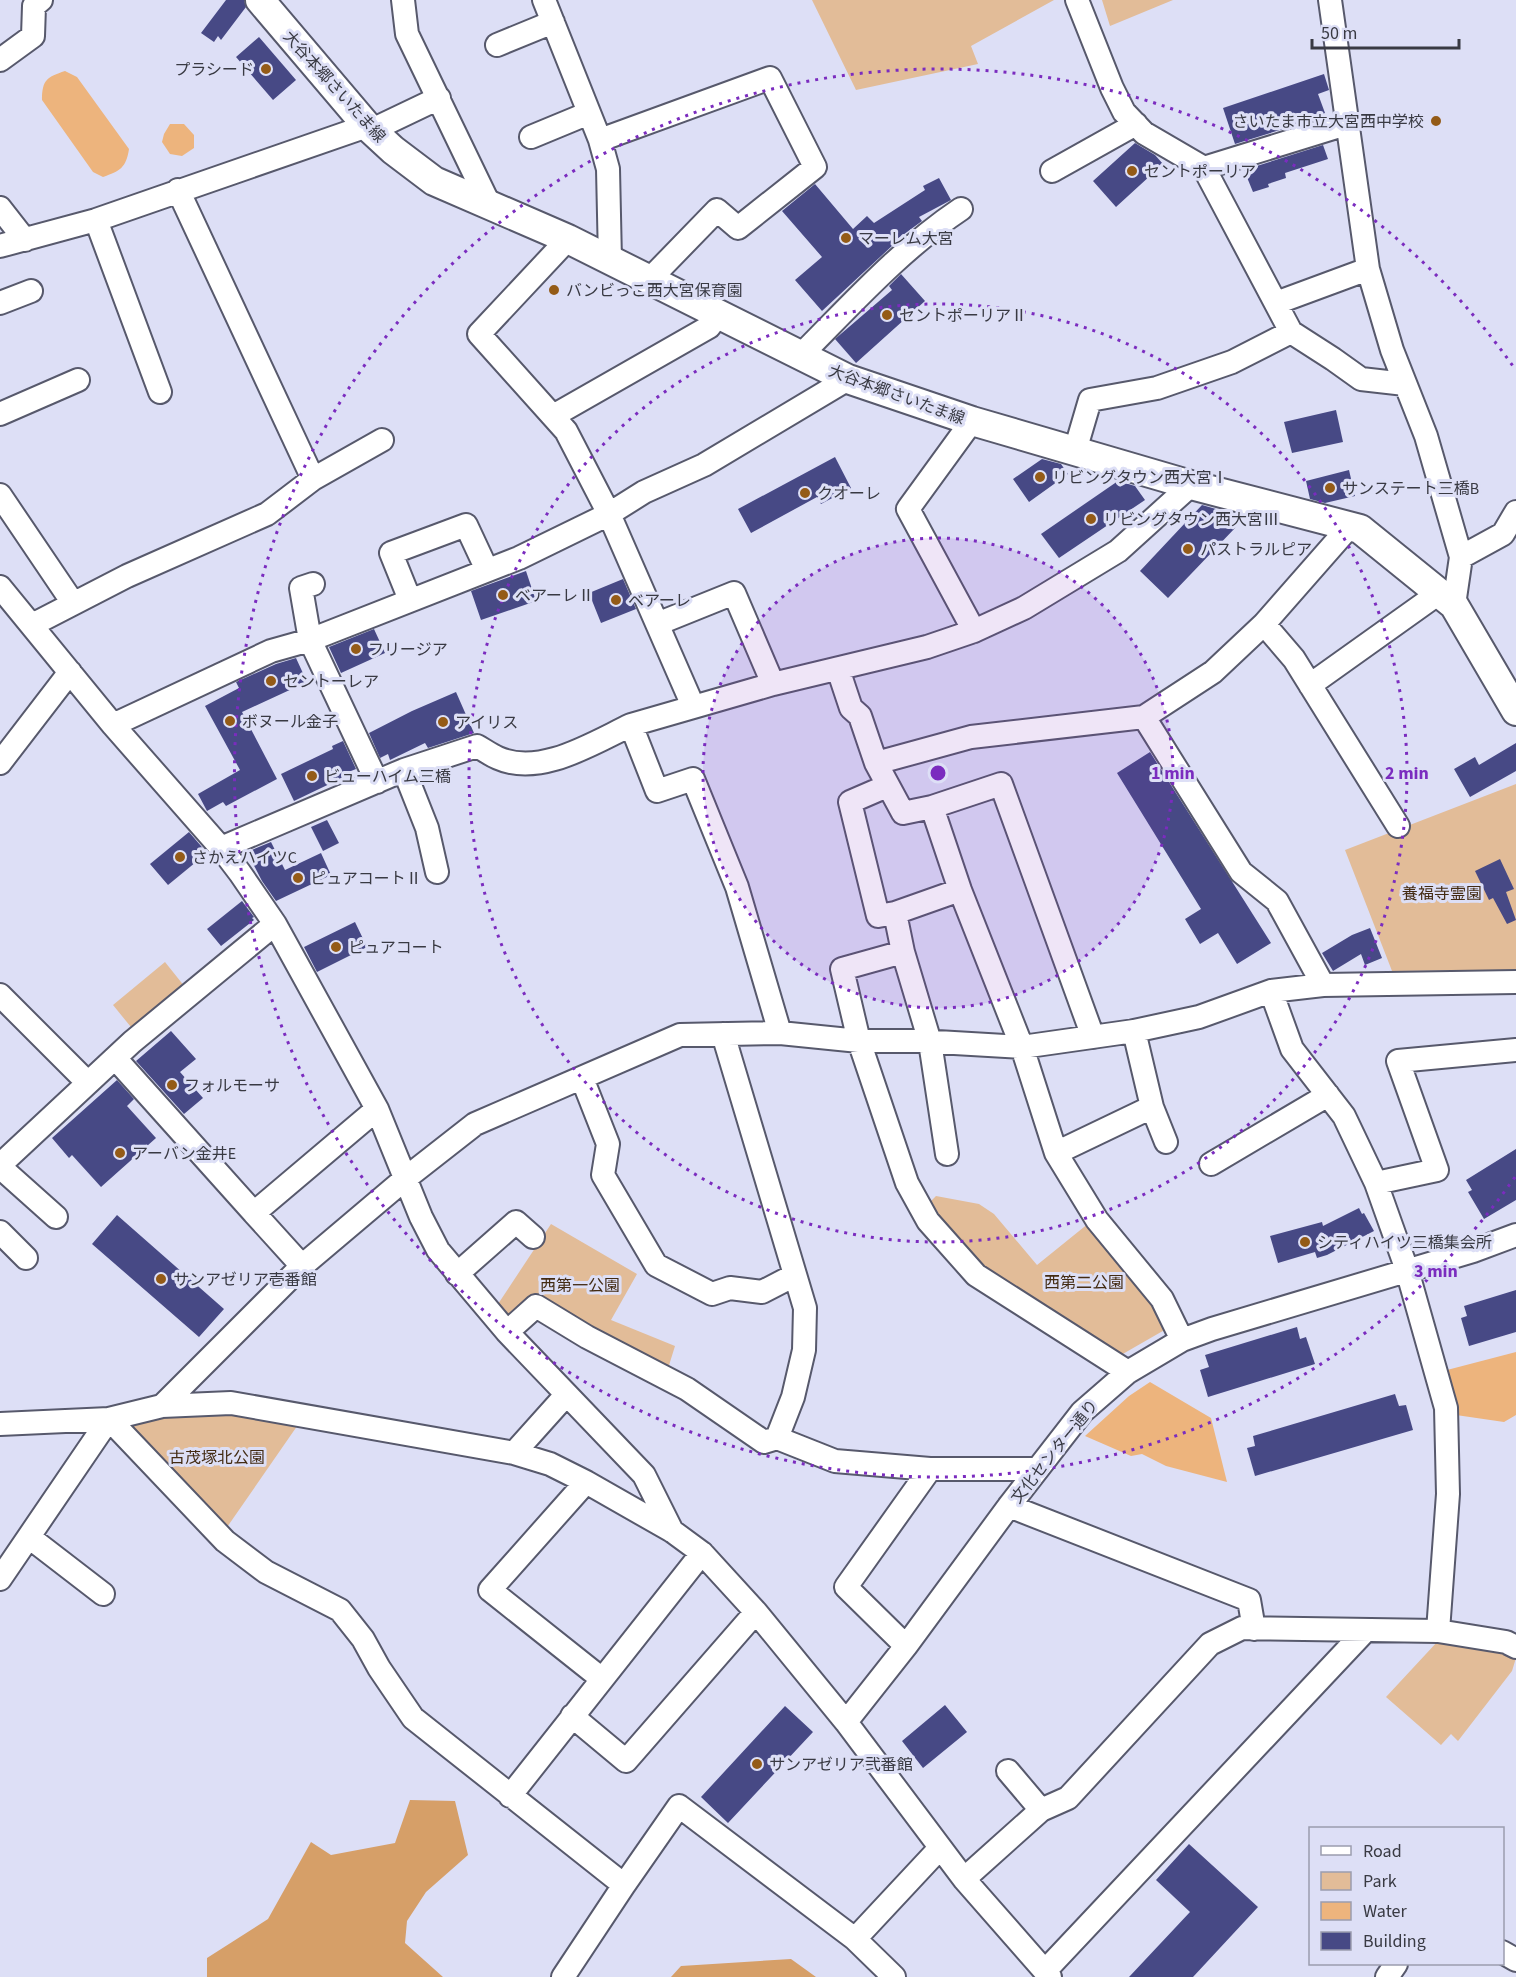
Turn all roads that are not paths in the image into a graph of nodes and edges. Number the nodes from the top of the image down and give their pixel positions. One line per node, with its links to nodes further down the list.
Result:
1 (40, 0): 9 (street)
2 (260, 0): 14 (main road, 大谷本郷さいたま線)
3 (403, 0): 10 (street)
4 (544, 0): 7 (street)
5 (1077, 0): 12 (street)
6 (1330, 0): 13 (street)
7 (553, 22): 8 (street); 11 (street)
8 (498, 45)
9 (0, 60)
10 (439, 98): 14 (street); 20 (street)
11 (589, 113): 15 (street); 16 (street)
12 (1136, 124): 17 (street); 18 (street)
13 (1346, 124): 17 (street); 28 (street)
14 (369, 128): 19 (street); 20 (main road, 大谷本郷さいたま線)
15 (531, 137)
16 (600, 140): 27 (street); 29 (street)
17 (1204, 168): 32 (street)
18 (1052, 171)
19 (178, 190): 23 (street); 45 (street)
20 (490, 206): 24 (main road, 大谷本郷さいたま線)
21 (0, 208): 25 (street)
22 (961, 209): 35 (street)
23 (96, 220): 25 (street); 39 (street)
24 (568, 239): 27 (main road, 大谷本郷さいたま線); 41 (street)
25 (25, 240): 26 (street)
26 (0, 246)
27 (610, 260): 29 (main road, 大谷本郷さいたま線)
28 (1368, 269): 32 (street); 38 (street)
29 (651, 279): 33 (main road, 大谷本郷さいたま線)
30 (31, 291): 31 (street)
31 (0, 303)
32 (1276, 303): 34 (street)
33 (719, 314): 35 (main road, 大谷本郷さいたま線); 41 (street)
34 (1291, 332): 38 (street); 44 (street)
35 (800, 356): 36 (main road, 大谷本郷さいたま線)
36 (848, 379): 42 (main road, 大谷本郷さいたま線); 49 (street)
37 (78, 380): 40 (street)
38 (1405, 384): 51 (street)
39 (160, 392)
40 (0, 414)
41 (553, 416): 49 (street)
42 (972, 421): 44 (main road, 大谷本郷さいたま線); 61 (street)
43 (382, 440): 45 (street)
44 (1075, 451): 46 (main road, 大谷本郷さいたま線)
45 (313, 479): 57 (street)
46 (1191, 485): 50 (main road, 大谷本郷さいたま線); 61 (street)
47 (0, 495): 57 (street)
48 (1516, 512): 51 (street)
49 (609, 514): 52 (street); 58 (street)
50 (1350, 526): 55 (main road, 大谷本郷さいたま線); 59 (street)
51 (1461, 557): 55 (street)
52 (487, 570): 56 (street); 56 (street)
53 (313, 584): 62 (street)
54 (0, 587): 60 (street)
55 (1447, 599): 66 (street); 68 (main road, 大谷本郷さいたま線)
56 (410, 600): 62 (street)
57 (73, 603): 60 (street)
58 (657, 624): 65 (street); 67 (street)
59 (1264, 624): 66 (street); 69 (street)
60 (32, 625): 64 (street)
61 (974, 631): 63 (street)
62 (310, 640): 70 (street); 75 (street)
63 (838, 669): 65 (street); 73 (street)
64 (70, 672): 70 (street); 72 (street)
65 (773, 684): 67 (street)
66 (1310, 685): 78 (street)
67 (693, 706): 71 (street)
68 (1516, 711)
69 (1144, 717): 73 (street); 86 (street)
70 (113, 725): 79 (street)
71 (631, 725): 74 (street); 90 (street)
72 (0, 763)
73 (876, 763): 76 (street)
74 (404, 770): 75 (street); 80 (street)
75 (377, 782): 79 (street)
76 (887, 786): 77 (street); 82 (street)
77 (932, 807): 81 (street); 92 (street)
78 (1398, 826)
79 (221, 848): 83 (street)
80 (437, 872)
81 (960, 890): 82 (street); 95 (street)
82 (895, 913): 84 (street)
83 (275, 924): 97 (street); 102 (street)
84 (903, 952): 93 (street); 94 (street)
85 (1516, 982): 86 (street)
86 (1323, 985): 87 (street)
87 (1271, 991): 89 (street); 100 (street)
88 (0, 995): 99 (street)
89 (1134, 1031): 92 (street); 101 (street)
90 (780, 1033): 91 (street); 93 (street)
91 (723, 1034): 98 (street); 119 (street)
92 (1093, 1037): 95 (street)
93 (859, 1041): 94 (street); 122 (street)
94 (930, 1042): 95 (street); 105 (street)
95 (1022, 1047): 104 (street)
96 (1516, 1050): 109 (street)
97 (115, 1058): 99 (street); 110 (street)
98 (582, 1078): 108 (street); 119 (street)
99 (88, 1083): 107 (street)
100 (1328, 1095): 106 (street); 109 (street)
101 (1152, 1107): 103 (street); 104 (street)
102 (377, 1109): 108 (street); 110 (street)
103 (1166, 1142)
104 (1056, 1153): 121 (street)
105 (947, 1154)
106 (1211, 1164)
107 (0, 1166): 111 (street)
108 (406, 1178): 116 (street); 118 (street)
109 (1376, 1183): 117 (street)
110 (254, 1213): 116 (street)
111 (56, 1217)
112 (0, 1232): 115 (street)
113 (1516, 1235): 117 (street, 文化センター通り)
114 (533, 1237): 118 (street)
115 (26, 1258)
116 (302, 1266): 124 (street)
117 (1407, 1270): 121 (street, 文化センター通り); 141 (street)
118 (457, 1274): 120 (street)
119 (795, 1275): 127 (street)
120 (507, 1332): 123 (street); 127 (street)
121 (1182, 1340): 122 (street, 文化センター通り)
122 (1128, 1372): 130 (street, 文化センター通り)
123 (566, 1395): 128 (street); 133 (street)
124 (162, 1406): 125 (street); 128 (street)
125 (109, 1419): 126 (street); 134 (street); 148 (street)
126 (0, 1424)
127 (777, 1438): 129 (street)
128 (514, 1453): 131 (street)
129 (930, 1469): 130 (street); 142 (street)
130 (1037, 1469): 132 (street, 文化センター通り)
131 (586, 1482): 133 (street); 144 (street)
132 (1009, 1506): 139 (street); 142 (street, 文化センター通り)
133 (672, 1531): 135 (street)
134 (28, 1537): 136 (street); 137 (street)
135 (702, 1553): 138 (street); 144 (street)
136 (0, 1579)
137 (103, 1594)
138 (756, 1612): 145 (street); 146 (street)
139 (1254, 1629): 140 (street); 149 (street)
140 (1365, 1631): 141 (street); 154 (street)
141 (1438, 1631): 143 (street)
142 (906, 1646): 146 (street, 文化センター通り)
143 (1516, 1647)
144 (602, 1679): 145 (street)
145 (572, 1716): 148 (street)
146 (846, 1722): 150 (street)
147 (1008, 1771): 149 (street)
148 (510, 1796): 152 (street)
149 (1041, 1810): 151 (street)
150 (939, 1849): 151 (street); 153 (street)
151 (964, 1879): 154 (street)
152 (624, 1885): 153 (street); 155 (street)
153 (855, 1939): 156 (street)
154 (1048, 1974)
155 (563, 1977)
156 (894, 1977)

